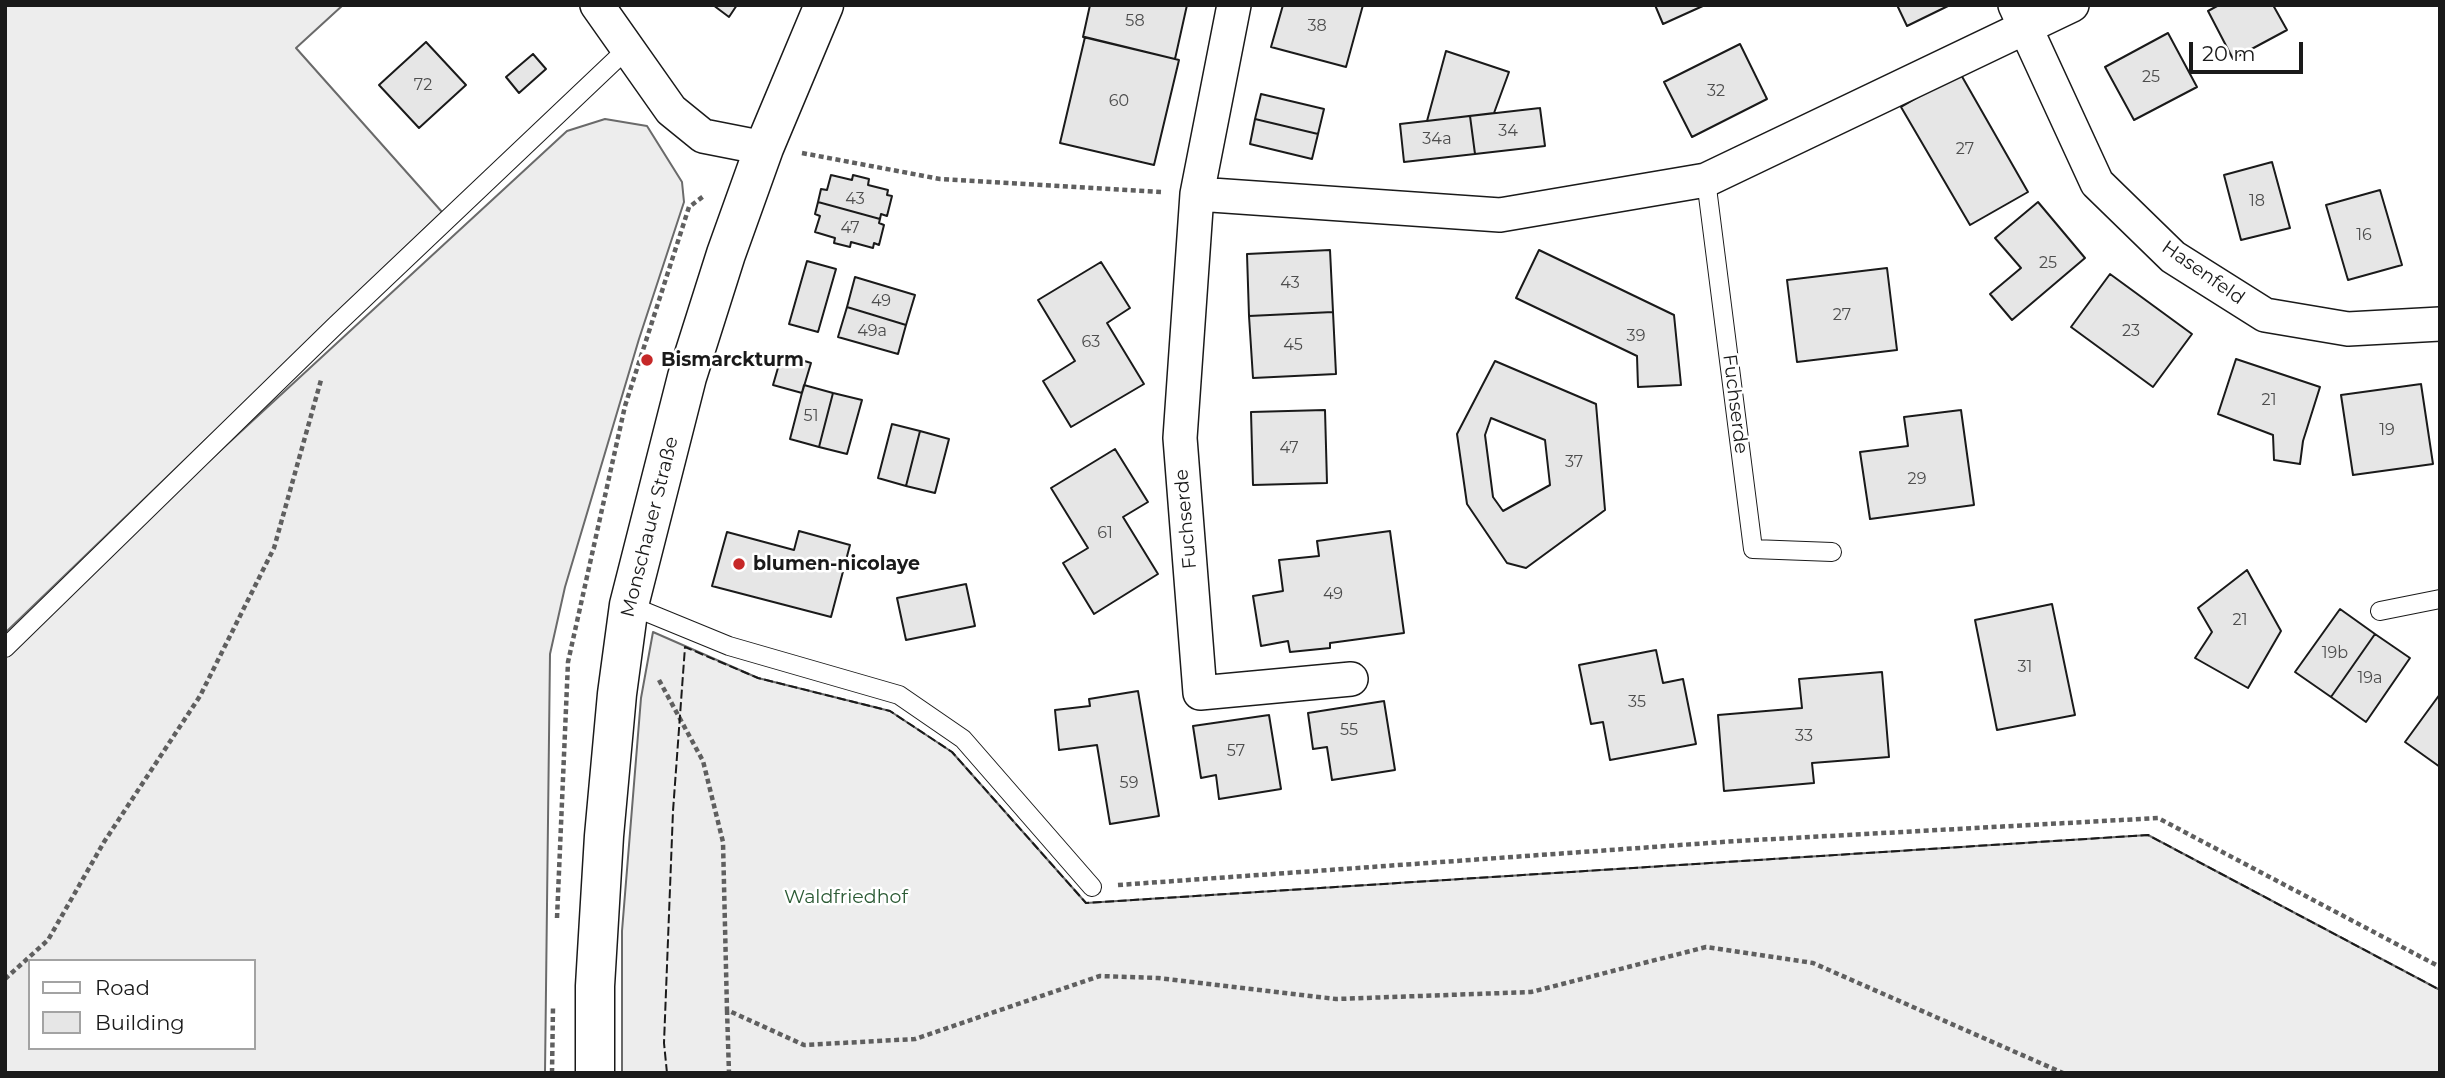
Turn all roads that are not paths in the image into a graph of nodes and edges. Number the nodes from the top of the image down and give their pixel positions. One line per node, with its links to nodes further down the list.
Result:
1 (597, 5): 6 (street)
2 (824, 5): 7 (main road, Monschauer Straße)
3 (1234, 5): 9 (street, Fuchserde)
4 (2072, 5): 5 (street)
5 (2020, 17): 8 (street); 10 (street, Hasenfeld)
6 (627, 48): 7 (street); 15 (lane)
7 (764, 148): 13 (main road, Monschauer Straße)
8 (1706, 180): 9 (street); 11 (lane, Fuchserde)
9 (1197, 194): 16 (street, Fuchserde)
10 (2440, 324)
11 (1832, 552)
12 (2440, 599): 14 (lane)
13 (629, 604): 17 (lane); 18 (main road, Monschauer Straße)
14 (2380, 611)
15 (5, 648)
16 (1351, 679)
17 (1092, 887)
18 (595, 1073)

